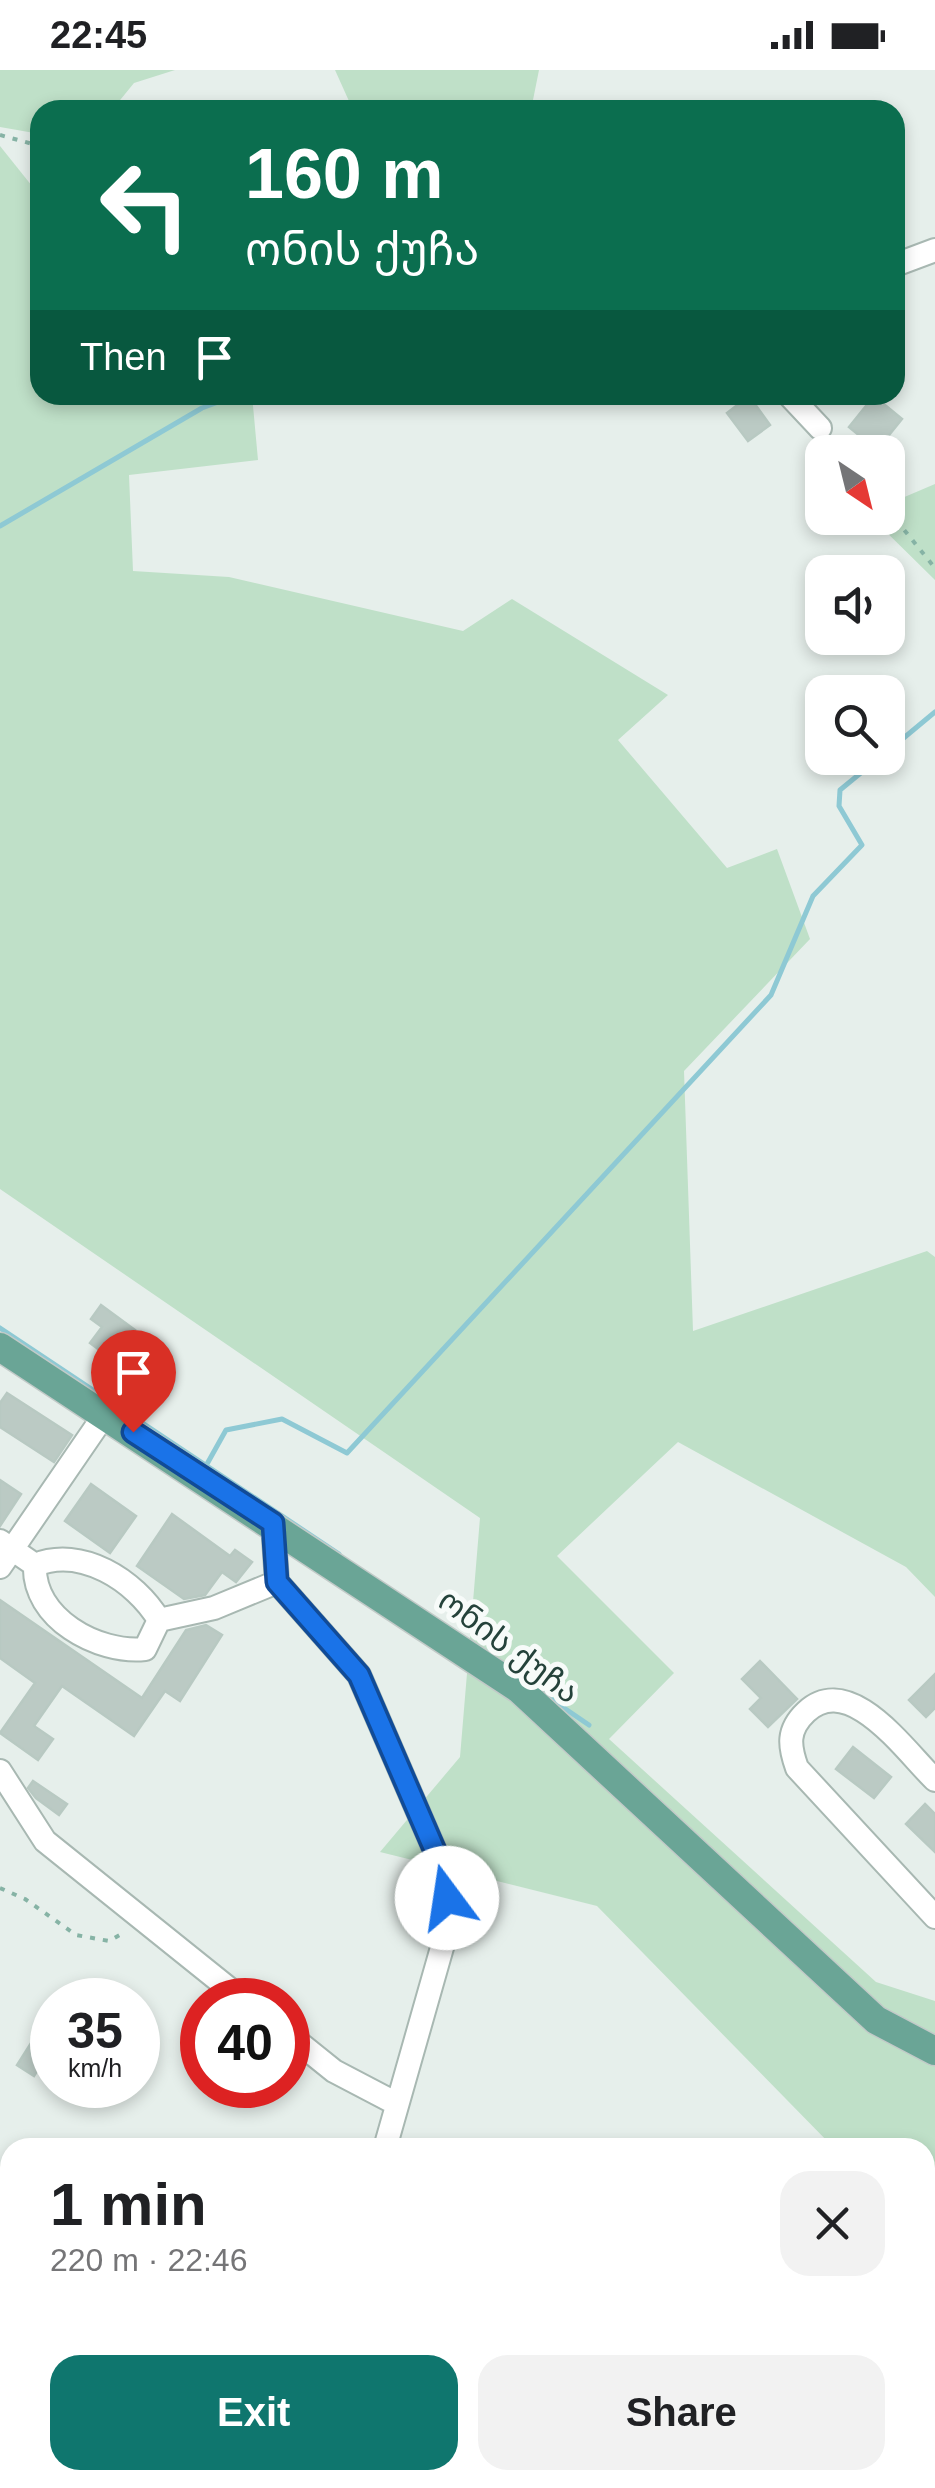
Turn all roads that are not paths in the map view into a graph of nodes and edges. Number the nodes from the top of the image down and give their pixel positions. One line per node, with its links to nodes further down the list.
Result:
1 (935, 250): 2 (street)
2 (905, 261)
3 (798, 405): 4 (street)
4 (820, 428)
5 (0, 1347): 6 (main road, ონის ქუჩა)
6 (105, 1414): 7 (main road, ონის ქუჩა); 8 (street)
7 (273, 1523): 10 (street); 17 (main road, ონის ქუჩა)
8 (4, 1552): 9 (street)
9 (35, 1564): 11 (street); 11 (street)
10 (277, 1582): 11 (street); 18 (street)
11 (159, 1620)
12 (0, 1771): 15 (street)
13 (935, 1780): 14 (street)
14 (932, 1908)
15 (215, 1978)
16 (310, 2051): 18 (street)
17 (935, 2051)
18 (397, 2104): 19 (street)
19 (387, 2138)

